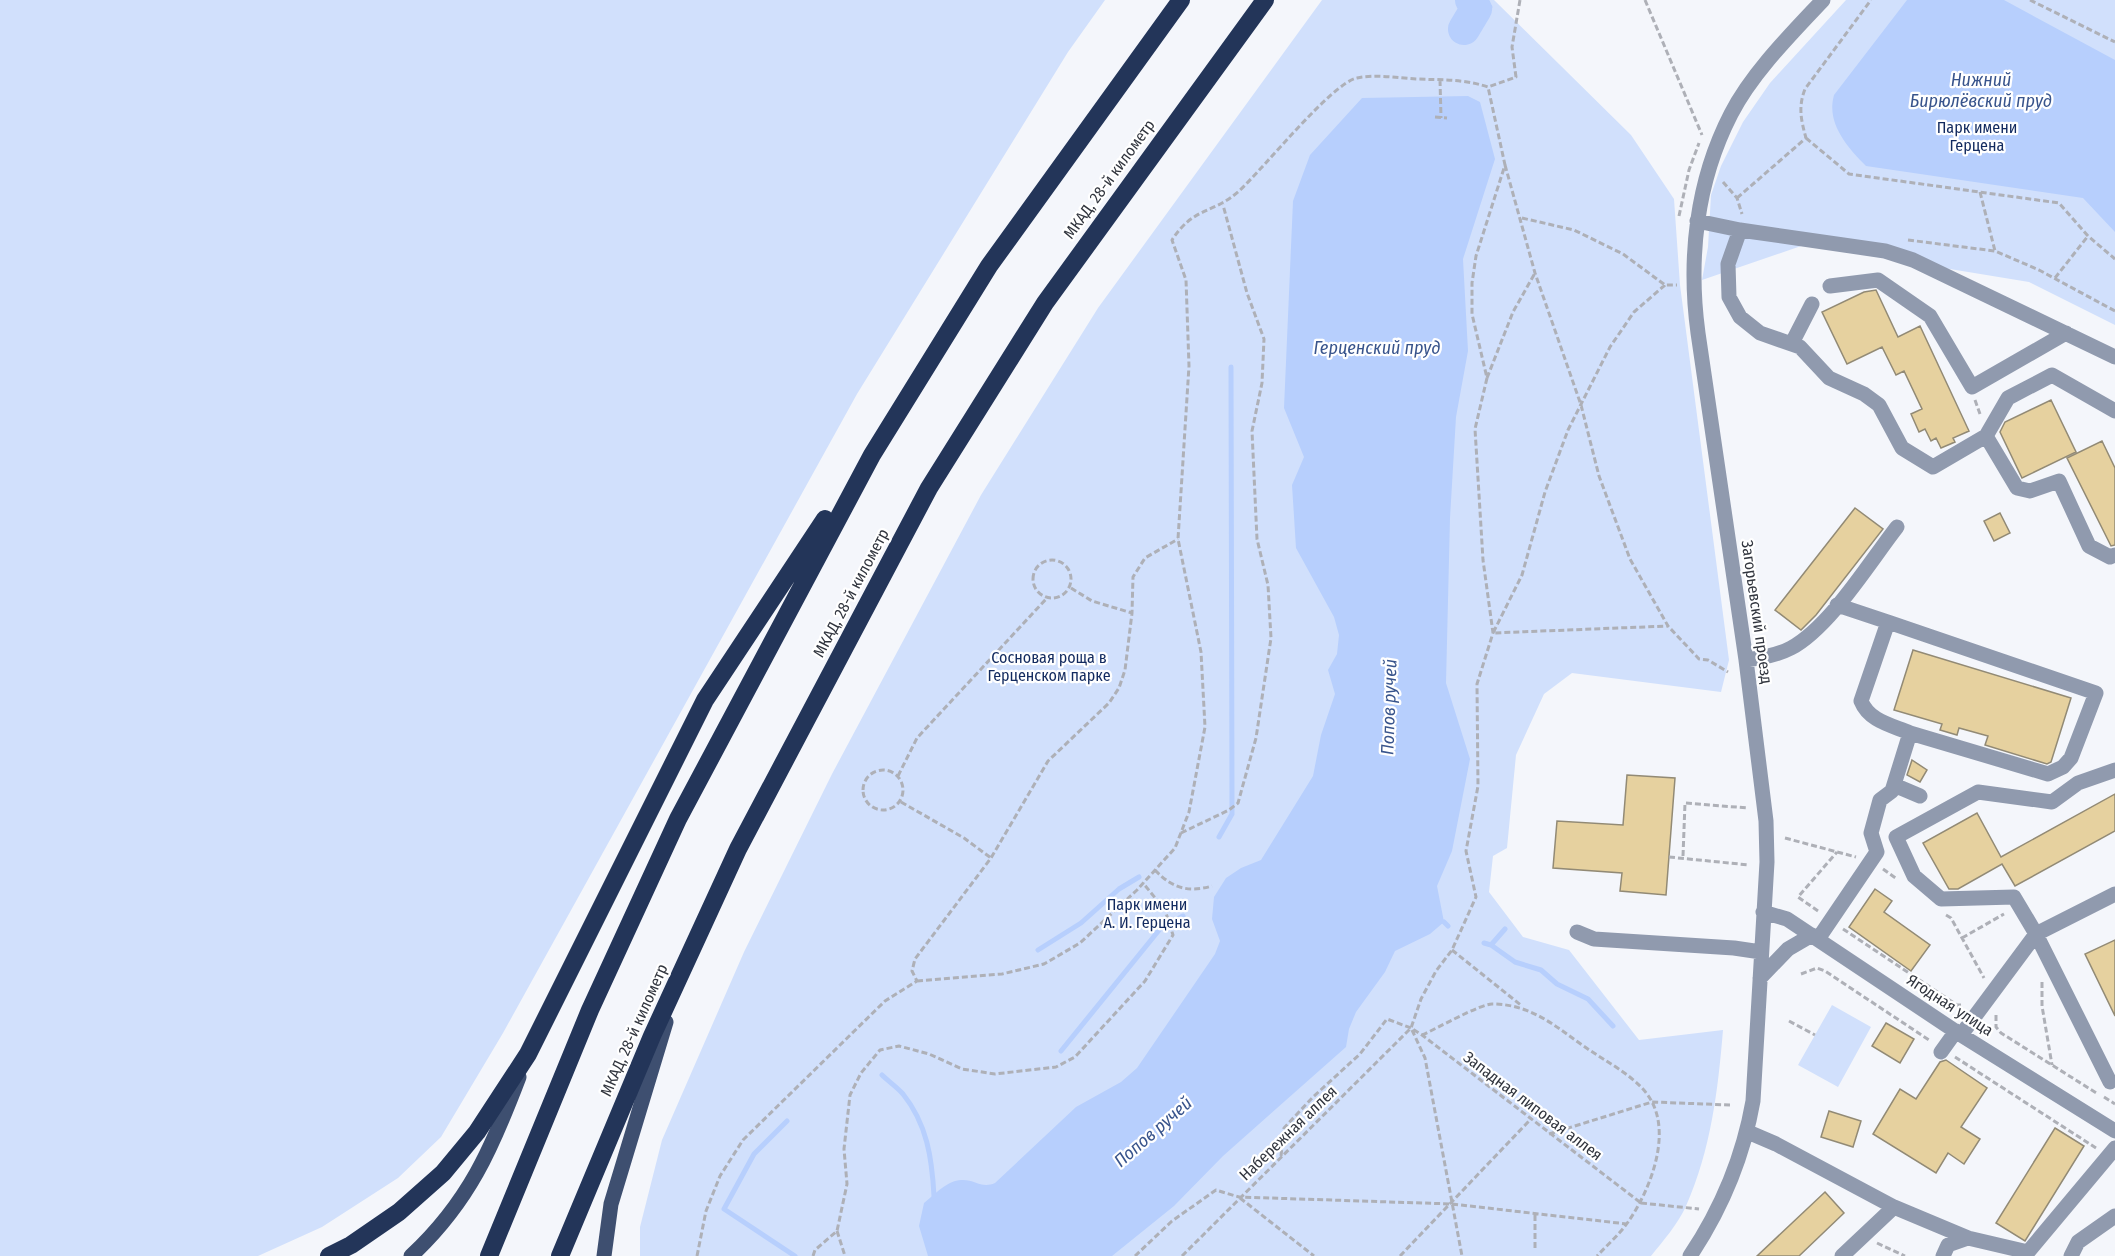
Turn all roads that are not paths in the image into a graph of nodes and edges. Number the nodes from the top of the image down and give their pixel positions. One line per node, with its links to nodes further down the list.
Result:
1 (1181, 0): 11 (highway)
2 (1265, 0): 28 (highway, МКАД, 28-й километр)
3 (1824, 0): 4 (street, Загорьевский проезд)
4 (1697, 221): 5 (street); 18 (street, Загорьевский проезд)
5 (1741, 226): 8 (street); 9 (street)
6 (1830, 286): 8 (street)
7 (1812, 304): 9 (street)
8 (2066, 333): 10 (street)
9 (1792, 344): 13 (street)
10 (2115, 357)
11 (929, 360): 33 (highway); 44 (highway)
12 (2115, 411): 13 (street)
13 (1986, 436): 15 (street)
14 (1897, 527): 16 (street)
15 (2115, 555)
16 (1837, 605): 17 (street); 18 (street)
17 (1888, 622): 19 (street); 19 (street)
18 (1746, 660): 24 (street, Загорьевский проезд)
19 (1910, 733): 21 (street)
20 (2115, 770): 26 (street)
21 (1894, 785): 22 (street); 27 (street)
22 (1920, 796)
23 (2115, 894): 26 (street)
24 (1763, 912): 27 (street, Ягодная улица); 29 (street, Загорьевский проезд)
25 (1577, 932): 29 (street)
26 (2036, 934): 31 (street); 34 (street)
27 (1815, 937): 30 (street); 31 (street, Ягодная улица)
28 (694, 942): 45 (highway, МКАД, 28-й километр); 46 (main road)
29 (1761, 952): 30 (street, Загорьевский проезд)
30 (1760, 978): 36 (street, Загорьевский проезд)
31 (1958, 1033): 32 (street); 35 (street, Ягодная улица)
32 (1942, 1050)
33 (528, 1054): 42 (highway); 43 (main road)
34 (2110, 1082)
35 (2115, 1131)
36 (1748, 1132): 38 (street); 47 (street, Загорьевский проезд)
37 (2112, 1152): 41 (street)
38 (1894, 1207): 40 (street); 48 (street)
39 (2115, 1216): 50 (street)
40 (1968, 1238): 41 (street); 49 (street)
41 (2029, 1254)
42 (329, 1256)
43 (411, 1256)
44 (489, 1256)
45 (562, 1256)
46 (604, 1256)
47 (1690, 1256)
48 (1842, 1256)
49 (1943, 1256)
50 (2071, 1256)

